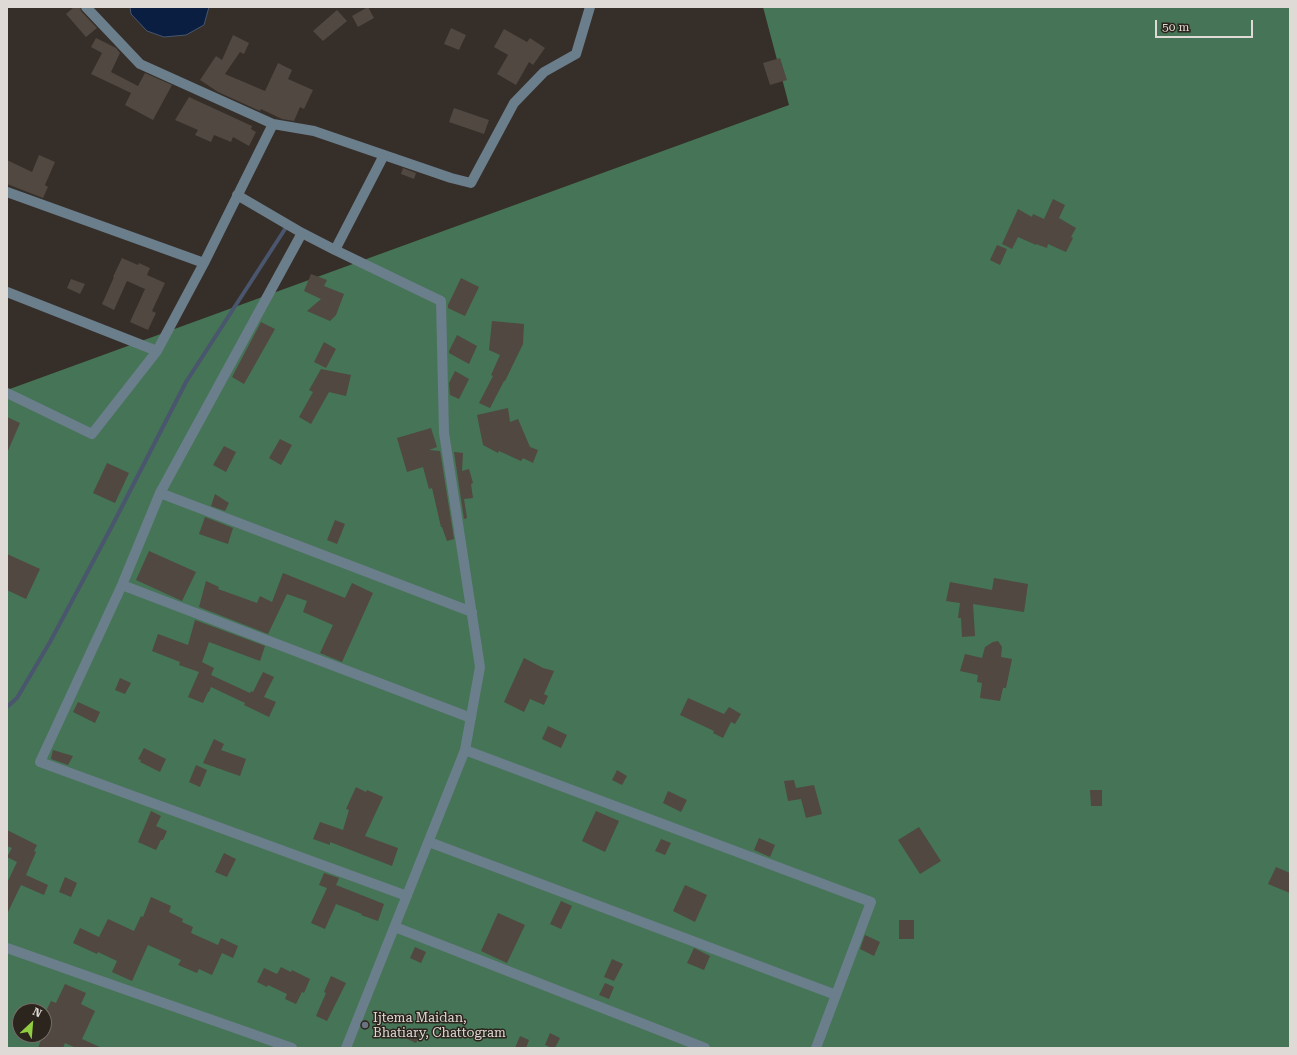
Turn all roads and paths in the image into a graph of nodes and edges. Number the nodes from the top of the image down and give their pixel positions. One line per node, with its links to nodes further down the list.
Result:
1 (86, 7): 3 (street)
2 (590, 7): 4 (street)
3 (273, 124): 4 (street); 6 (street)
4 (384, 155): 8 (street)
5 (7, 192): 9 (street)
6 (237, 196): 7 (street); 9 (street)
7 (302, 233): 8 (street); 13 (street)
8 (335, 250): 15 (street)
9 (204, 263): 11 (street)
10 (7, 292): 11 (street)
11 (157, 351): 12 (street)
12 (7, 393)
13 (160, 493): 14 (street); 15 (street)
14 (122, 585): 16 (street); 19 (street)
15 (472, 612): 16 (street)
16 (471, 718): 17 (street)
17 (465, 750): 18 (street); 22 (street)
18 (429, 842): 19 (street); 22 (street)
19 (407, 896): 20 (street)
20 (395, 927): 24 (street); 25 (street)
21 (7, 948): 23 (street)
22 (836, 995): 26 (street)
23 (292, 1048)
24 (346, 1048)
25 (704, 1048)
26 (816, 1048)

